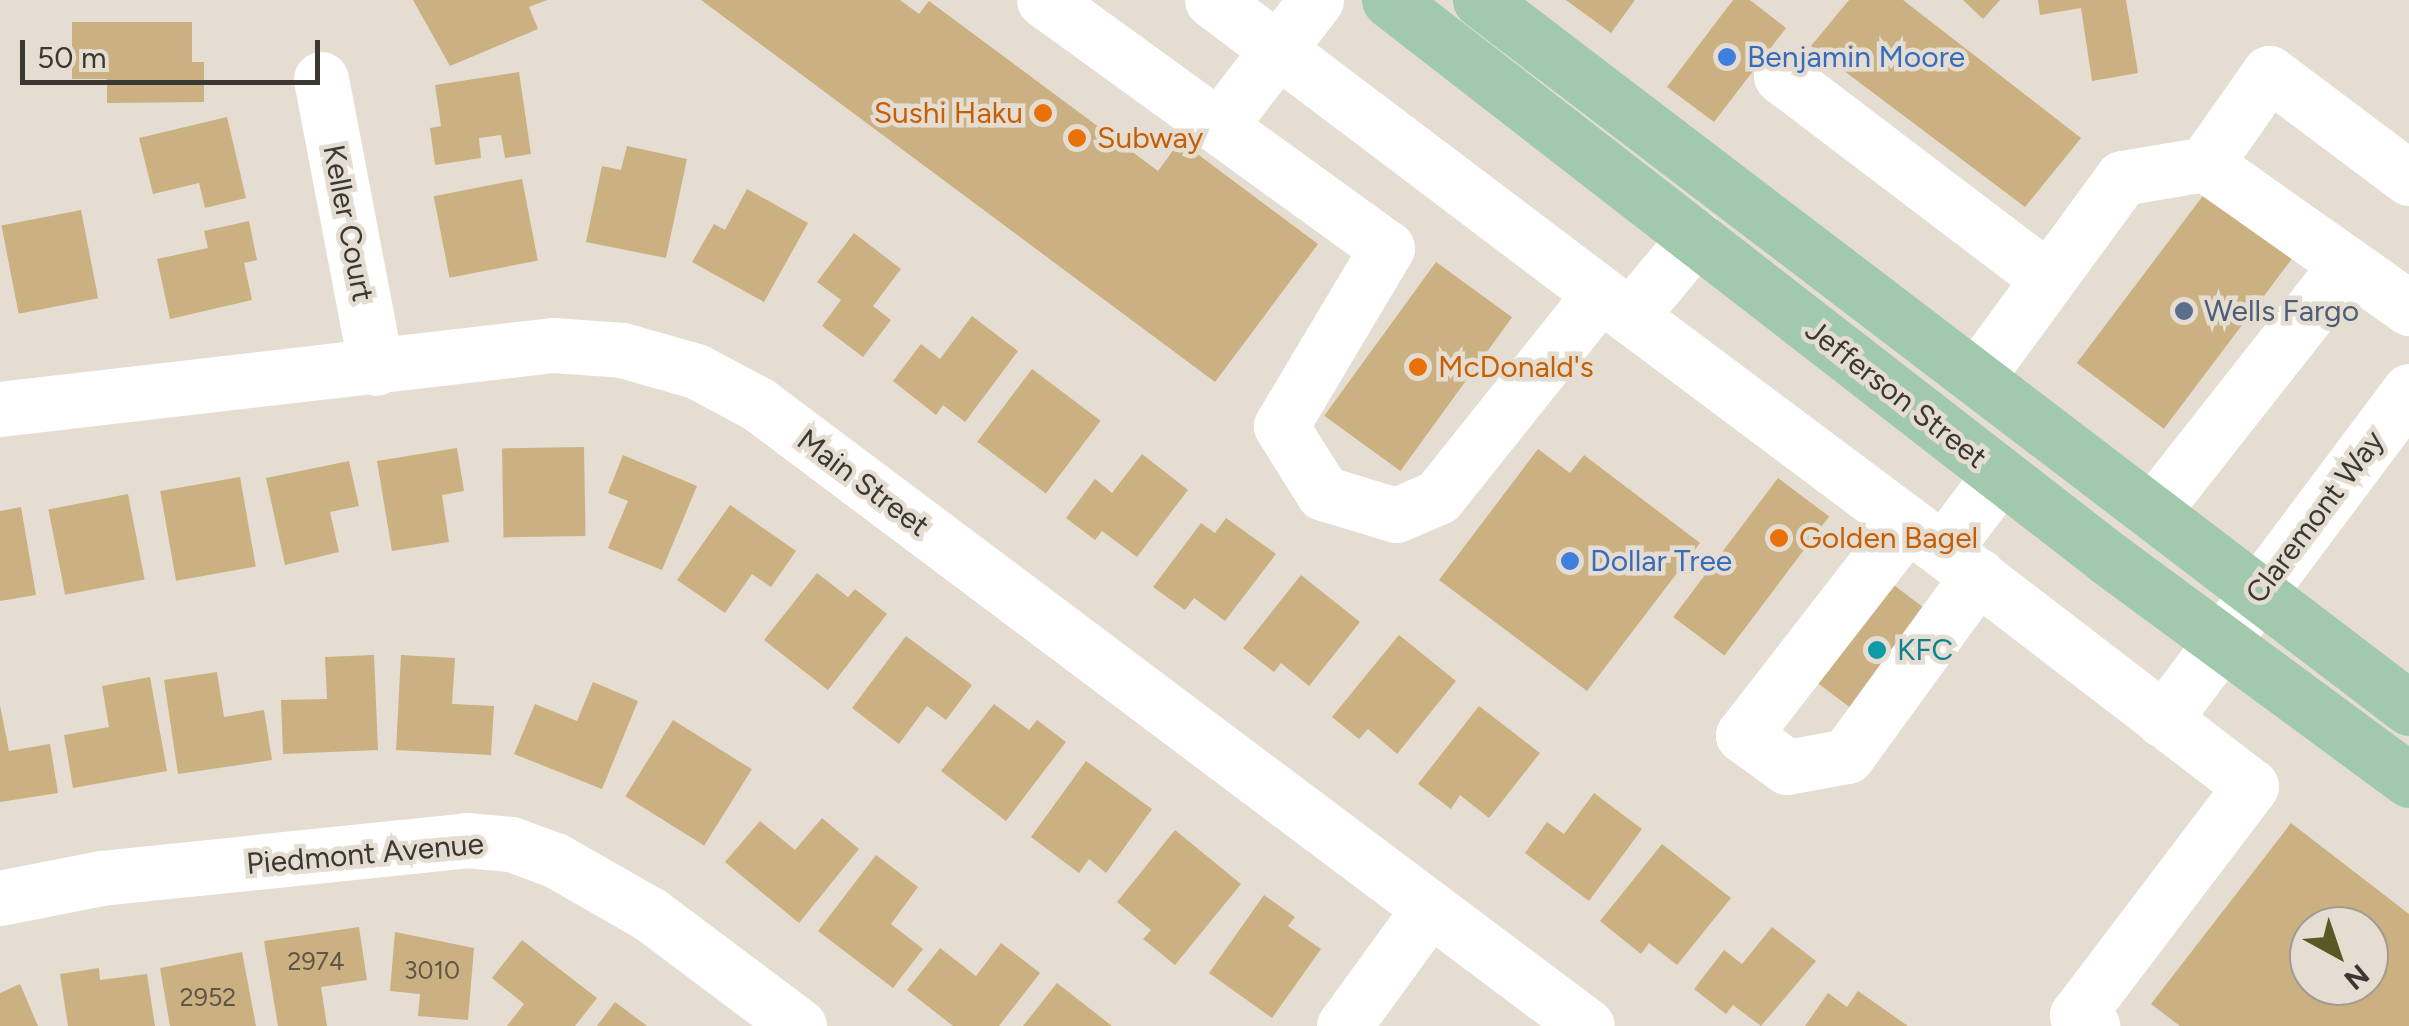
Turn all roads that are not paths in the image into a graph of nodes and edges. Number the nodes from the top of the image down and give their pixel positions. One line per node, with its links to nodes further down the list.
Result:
1 (1044, 0): 9 (street)
2 (1212, 0): 6 (street)
3 (1316, 0): 6 (street)
4 (1389, 0): 12 (main road, Jefferson Street)
5 (1480, 0): 18 (main road)
6 (1280, 52): 9 (street); 15 (street)
7 (1781, 76): 14 (street)
8 (321, 78): 17 (street, Keller Court)
9 (1219, 126): 15 (street)
10 (2204, 164): 11 (street); 13 (street); 14 (street)
11 (2409, 178)
12 (1696, 237): 15 (street); 21 (main road, Jefferson Street)
13 (2346, 264): 16 (street); 22 (street)
14 (2047, 278): 18 (street)
15 (1615, 305): 23 (street)
16 (2409, 308)
17 (376, 368): 20 (street, Main Street); 30 (street, Main Street)
18 (1978, 374): 22 (main road)
19 (2409, 391): 24 (street, Claremont Way)
20 (0, 409)
21 (2000, 475): 23 (street); 25 (main road, Jefferson Street)
22 (2152, 512): 24 (main road)
23 (1942, 550): 23 (street); 27 (street)
24 (2260, 593): 25 (street, Claremont Way); 26 (main road)
25 (2220, 642): 27 (street, Claremont Way); 28 (main road, Jefferson Street)
26 (2409, 708)
27 (2163, 720): 34 (street)
28 (2409, 780)
29 (0, 898): 31 (street, Piedmont Avenue)
30 (1429, 909): 32 (street); 33 (street, Main Street)
31 (799, 1026)
32 (1344, 1026)
33 (1587, 1026)
34 (2092, 1026)

